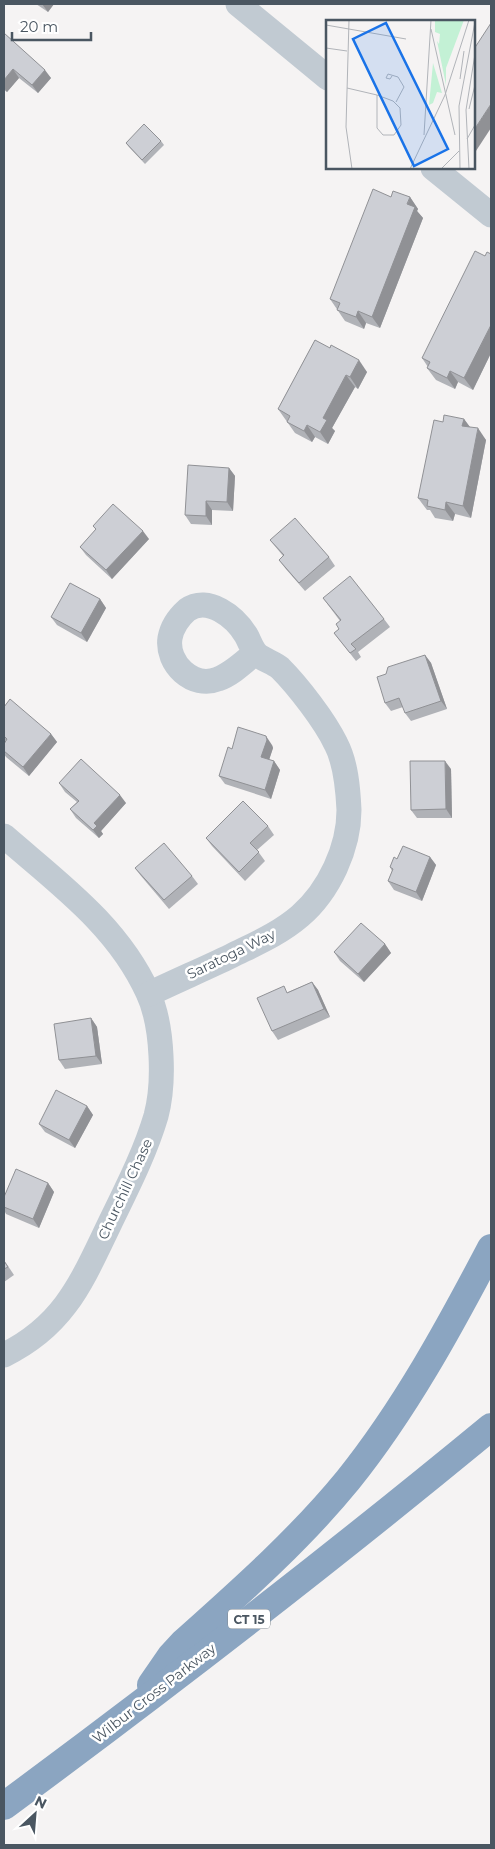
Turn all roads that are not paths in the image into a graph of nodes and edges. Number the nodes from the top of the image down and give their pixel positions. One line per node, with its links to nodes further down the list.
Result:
1 (238, 4): 2 (street)
2 (326, 76)
3 (434, 169): 4 (street)
4 (491, 215)
5 (255, 653): 7 (street, Saratoga Way)
6 (4, 836): 7 (street, Churchill Chase)
7 (149, 994): 9 (street, Churchill Chase)
8 (491, 1248): 11 (highway)
9 (4, 1355)
10 (491, 1427): 11 (highway, Wilbur Cross Parkway / CT 15)
11 (137, 1707): 12 (highway, Wilbur Cross Parkway / CT 15)
12 (4, 1806)

